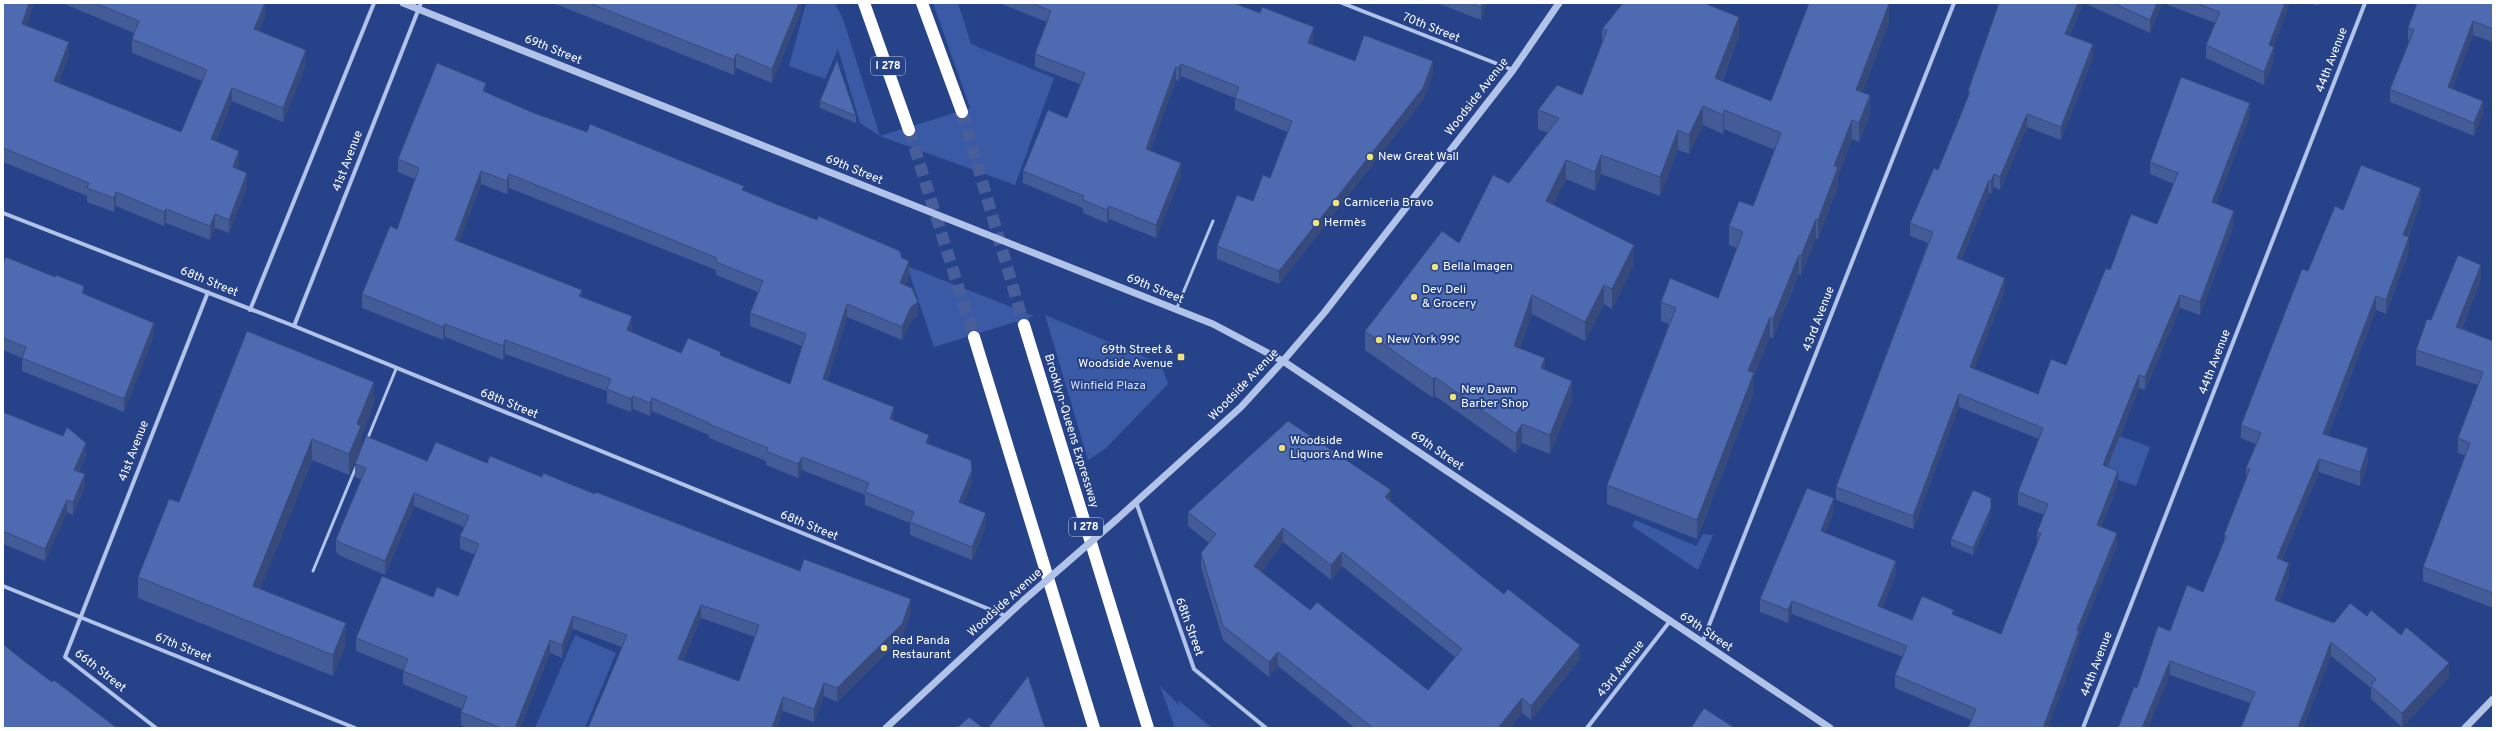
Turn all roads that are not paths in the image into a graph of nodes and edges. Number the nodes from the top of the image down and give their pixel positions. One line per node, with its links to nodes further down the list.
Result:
1 (374, 3): 16 (street)
2 (403, 3): 9 (street, 69th Street)
3 (864, 3): 12 (highway, I 278)
4 (922, 3): 11 (highway)
5 (1342, 3): 10 (street, 70th Street)
6 (1559, 3): 10 (street, Woodside Avenue)
7 (1954, 3): 31 (street, 43rd Avenue)
8 (2365, 3): 41 (street, 44th Avenue)
9 (420, 6): 17 (street, 69th Street); 18 (street, 41st Avenue)
10 (1513, 70): 21 (street, Woodside Avenue)
11 (962, 112)
12 (909, 130)
13 (3, 213): 15 (street, 68th Street)
14 (1214, 221): 17 (lane)
15 (208, 292): 16 (street, 68th Street); 29 (street, 41st Avenue)
16 (250, 310): 18 (street, 68th Street)
17 (1176, 310): 21 (street, 69th Street)
18 (294, 326): 22 (street, 68th Street)
19 (1024, 326): 37 (highway, Brooklyn-Queens Expressway / I 278)
20 (974, 338): 36 (highway)
21 (1283, 361): 25 (street, Woodside Avenue); 30 (street, 69th Street)
22 (396, 369): 23 (lane); 28 (street, 68th Street)
23 (364, 447)
24 (358, 462): 26 (lane)
25 (1136, 502): 28 (street, Woodside Avenue, bridge); 38 (street, 68th Street)
26 (313, 571)
27 (3, 586): 29 (street, 67th Street)
28 (1006, 616): 35 (street, Woodside Avenue)
29 (80, 617): 33 (street, 66th Street); 34 (street, 67th Street)
30 (1670, 621): 31 (street, 69th Street); 39 (street, 43rd Avenue)
31 (1702, 643): 40 (street, 69th Street)
32 (2493, 699): 42 (street)
33 (156, 728)
34 (355, 728)
35 (886, 728)
36 (1094, 728)
37 (1148, 728)
38 (1266, 728)
39 (1587, 728)
40 (1830, 728)
41 (2083, 728)
42 (2465, 728)

